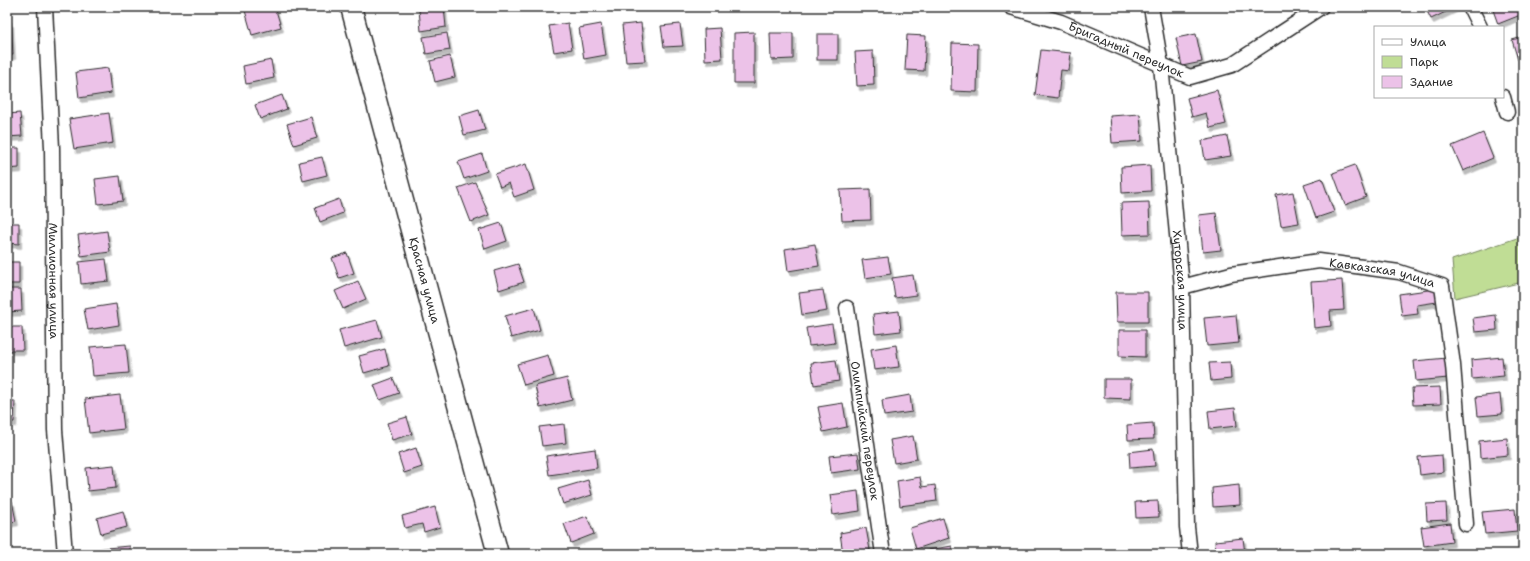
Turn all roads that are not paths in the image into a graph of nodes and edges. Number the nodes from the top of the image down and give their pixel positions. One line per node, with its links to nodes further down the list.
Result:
1 (45, 7): 14 (street, Миллионная улица)
2 (351, 7): 15 (main road, Красная улица)
3 (1011, 7): 8 (street, Бригадный переулок)
4 (1151, 7): 8 (street, Хуторская улица)
5 (1320, 7): 8 (street, Бригадный переулок)
6 (1470, 7): 7 (street)
7 (1480, 26)
8 (1161, 65): 11 (street, Хуторская улица)
9 (1503, 98): 10 (street)
10 (1507, 112)
11 (1182, 287): 13 (street, Кавказская улица); 17 (street, Хуторская улица)
12 (847, 308): 16 (street, Олимпийский переулок)
13 (1466, 524)
14 (65, 554)
15 (498, 554)
16 (883, 554)
17 (1190, 554)

